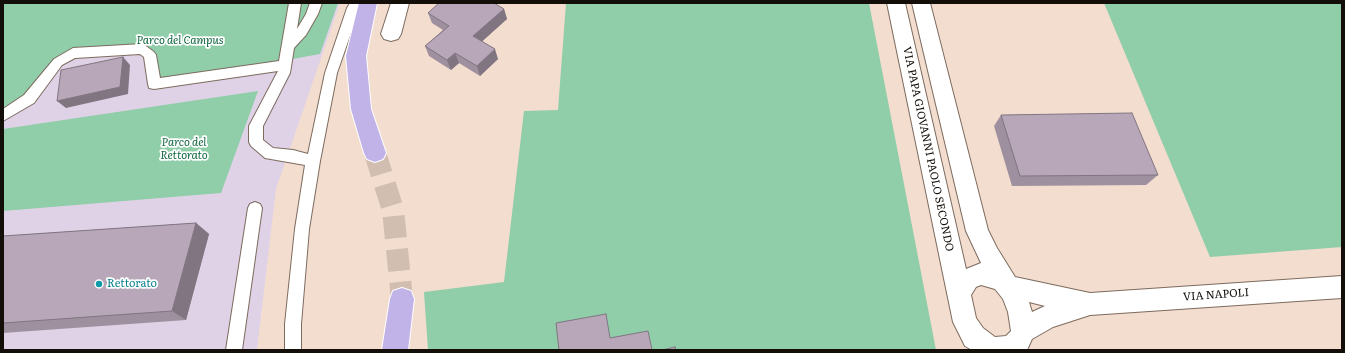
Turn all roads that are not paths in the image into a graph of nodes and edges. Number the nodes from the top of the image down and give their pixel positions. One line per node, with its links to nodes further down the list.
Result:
1 (296, 3): 9 (lane)
2 (316, 3): 9 (lane)
3 (357, 3): 13 (lane)
4 (368, 3): 12 (main road)
5 (400, 3): 8 (street)
6 (896, 3): 18 (street, VIA PAPA GIOVANNI PAOLO SECONDO)
7 (921, 3): 15 (street)
8 (391, 34)
9 (288, 46): 10 (lane)
10 (285, 65): 11 (lane); 13 (lane)
11 (3, 116)
12 (375, 153)
13 (313, 161): 25 (lane)
14 (255, 208): 24 (lane)
15 (989, 256): 16 (street); 19 (street, VIA NAPOLI)
16 (1006, 284): 18 (street); 19 (street, VIA NAPOLI); 23 (street)
17 (1342, 287): 21 (street, VIA NAPOLI)
18 (959, 295): 22 (street, VIA PAPA GIOVANNI PAOLO SECONDO)
19 (1049, 295): 21 (street, VIA NAPOLI)
20 (402, 299): 26 (main road)
21 (1090, 304): 23 (street, VIA NAPOLI)
22 (965, 322): 23 (street, VIA PAPA GIOVANNI PAOLO SECONDO); 27 (street, VIA PAPA GIOVANNI PAOLO SECONDO)
23 (1022, 338)
24 (234, 350)
25 (292, 350)
26 (395, 350)
27 (972, 350)

